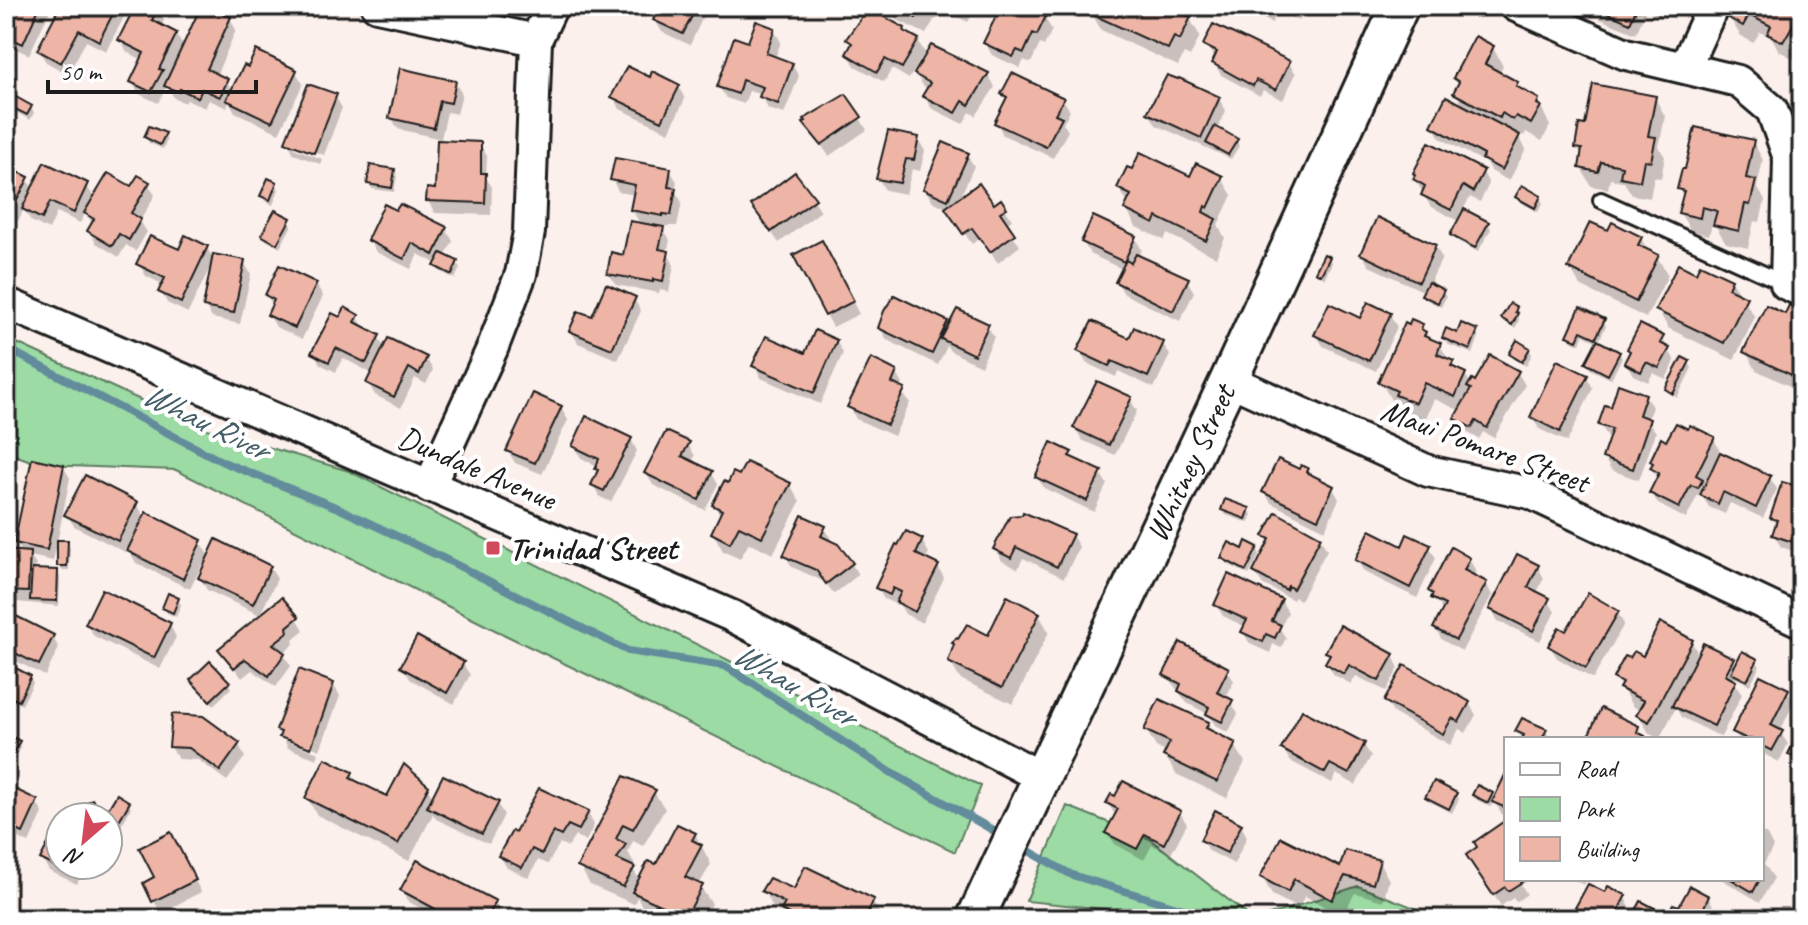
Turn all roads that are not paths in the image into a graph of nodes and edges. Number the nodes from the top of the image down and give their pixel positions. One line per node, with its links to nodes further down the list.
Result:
1 (377, 6): 6 (street)
2 (552, 6): 6 (street)
3 (1400, 6): 11 (street, Whitney Street)
4 (1516, 6): 7 (street)
5 (1713, 6): 7 (street)
6 (536, 40): 12 (street)
7 (1685, 67): 9 (street)
8 (1601, 200): 9 (lane)
9 (1794, 287)
10 (6, 303): 12 (street, Dundale Avenue)
11 (1229, 380): 13 (street, Maui Pomare Street); 14 (street, Whitney Street)
12 (429, 487): 14 (street, Dundale Avenue)
13 (1802, 622)
14 (1034, 792): 15 (street, Whitney Street)
15 (975, 919)

